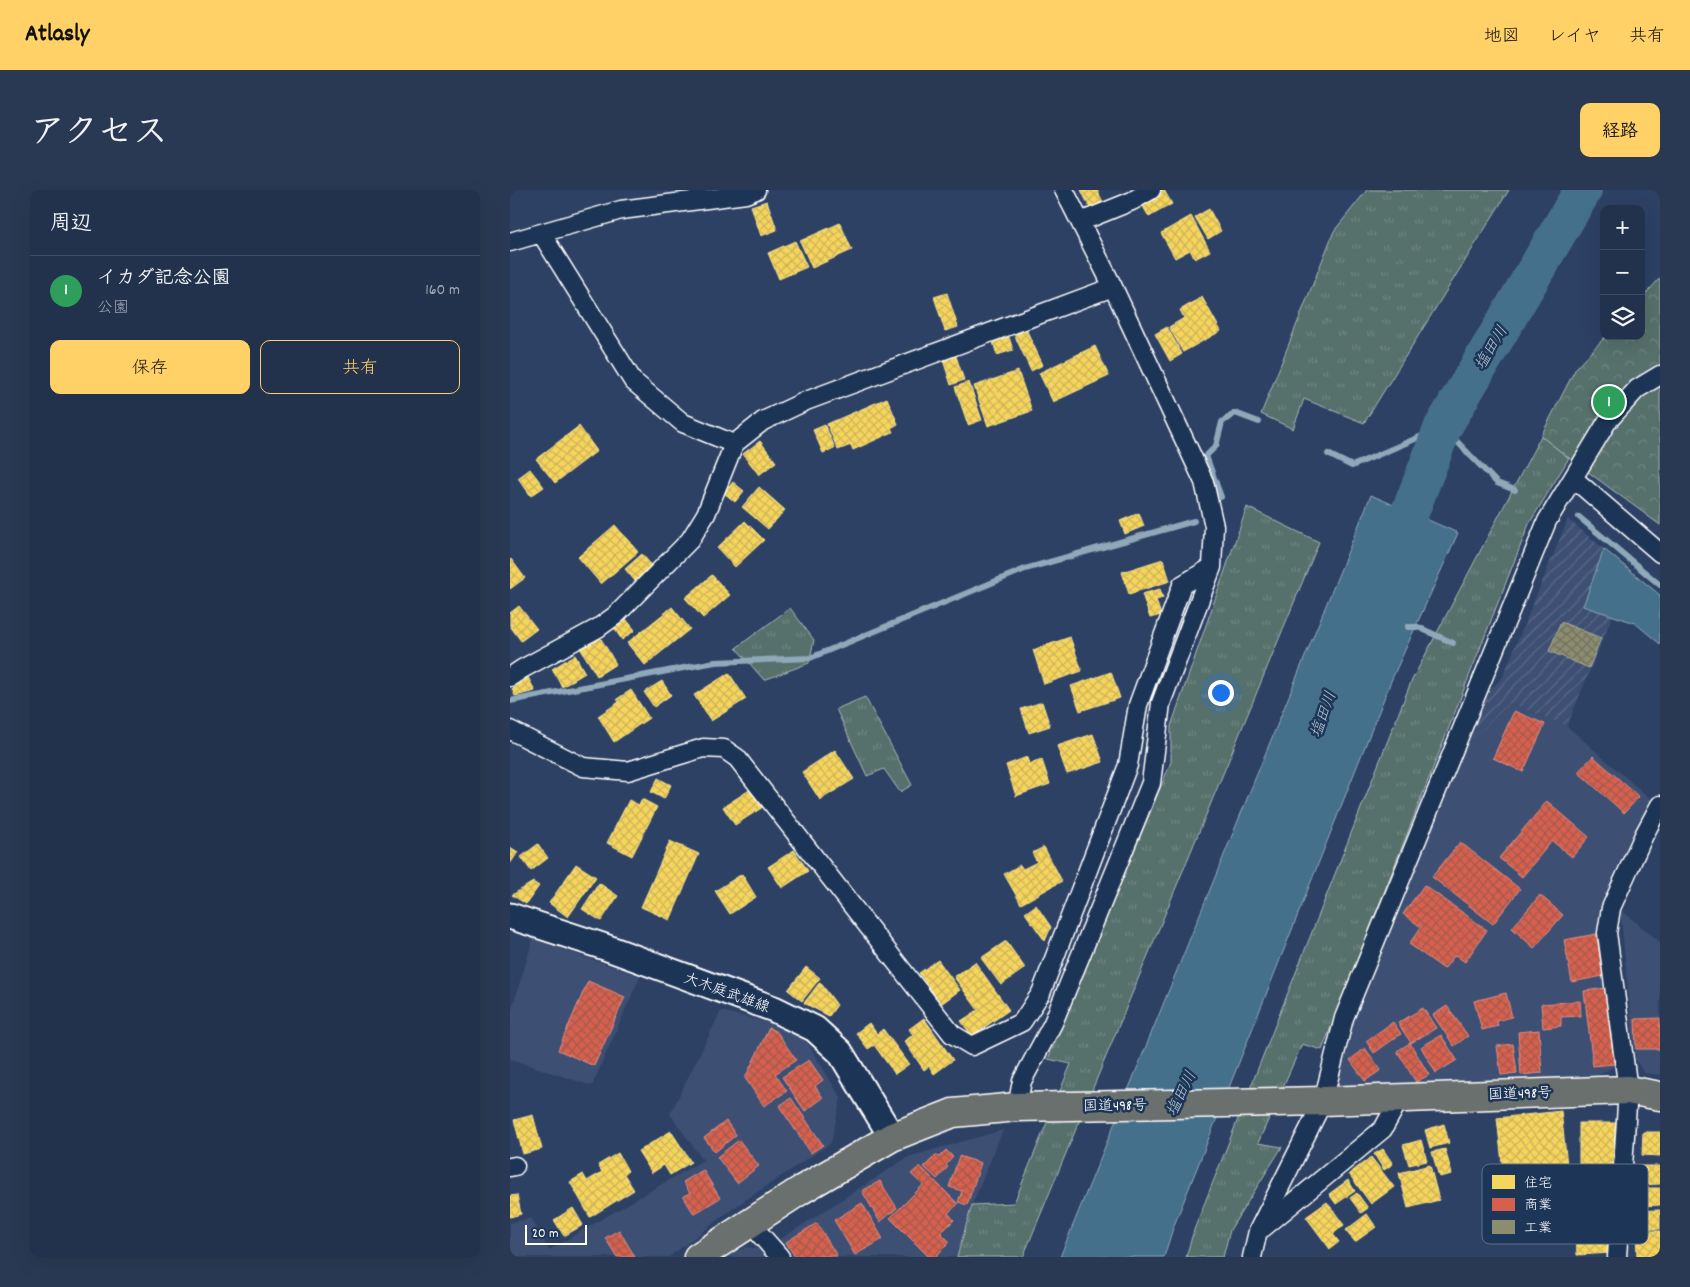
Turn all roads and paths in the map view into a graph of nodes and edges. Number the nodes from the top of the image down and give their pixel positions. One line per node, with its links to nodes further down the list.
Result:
1 (756, 190): 5 (street)
2 (1064, 190): 4 (street)
3 (1151, 190): 4 (street)
4 (1080, 222): 7 (street)
5 (541, 233): 6 (street); 9 (street)
6 (510, 242)
7 (1113, 287): 9 (street); 12 (street)
8 (1660, 376): 10 (street)
9 (734, 444): 13 (street)
10 (1574, 479): 11 (street); 20 (street)
11 (1660, 553)
12 (1212, 567): 14 (street); 21 (street)
13 (510, 677)
14 (510, 730)
15 (1660, 805): 17 (street)
16 (510, 916): 22 (main road, 大木庭武雄線)
17 (1628, 1090): 18 (highway, 国道498号); 19 (highway, 国道498号); 23 (street)
18 (1660, 1096)
19 (1400, 1098): 20 (highway, 国道498号); 25 (street)
20 (1323, 1100): 21 (highway, 国道498号); 25 (street)
21 (1017, 1107): 22 (highway, 国道498号)
22 (892, 1137): 24 (highway, 国道498号)
23 (1623, 1164)
24 (750, 1223): 27 (highway, 国道498号); 28 (street)
25 (1258, 1231): 29 (street)
26 (1618, 1244): 30 (street)
27 (698, 1257)
28 (780, 1257)
29 (1252, 1257)
30 (1617, 1257)

